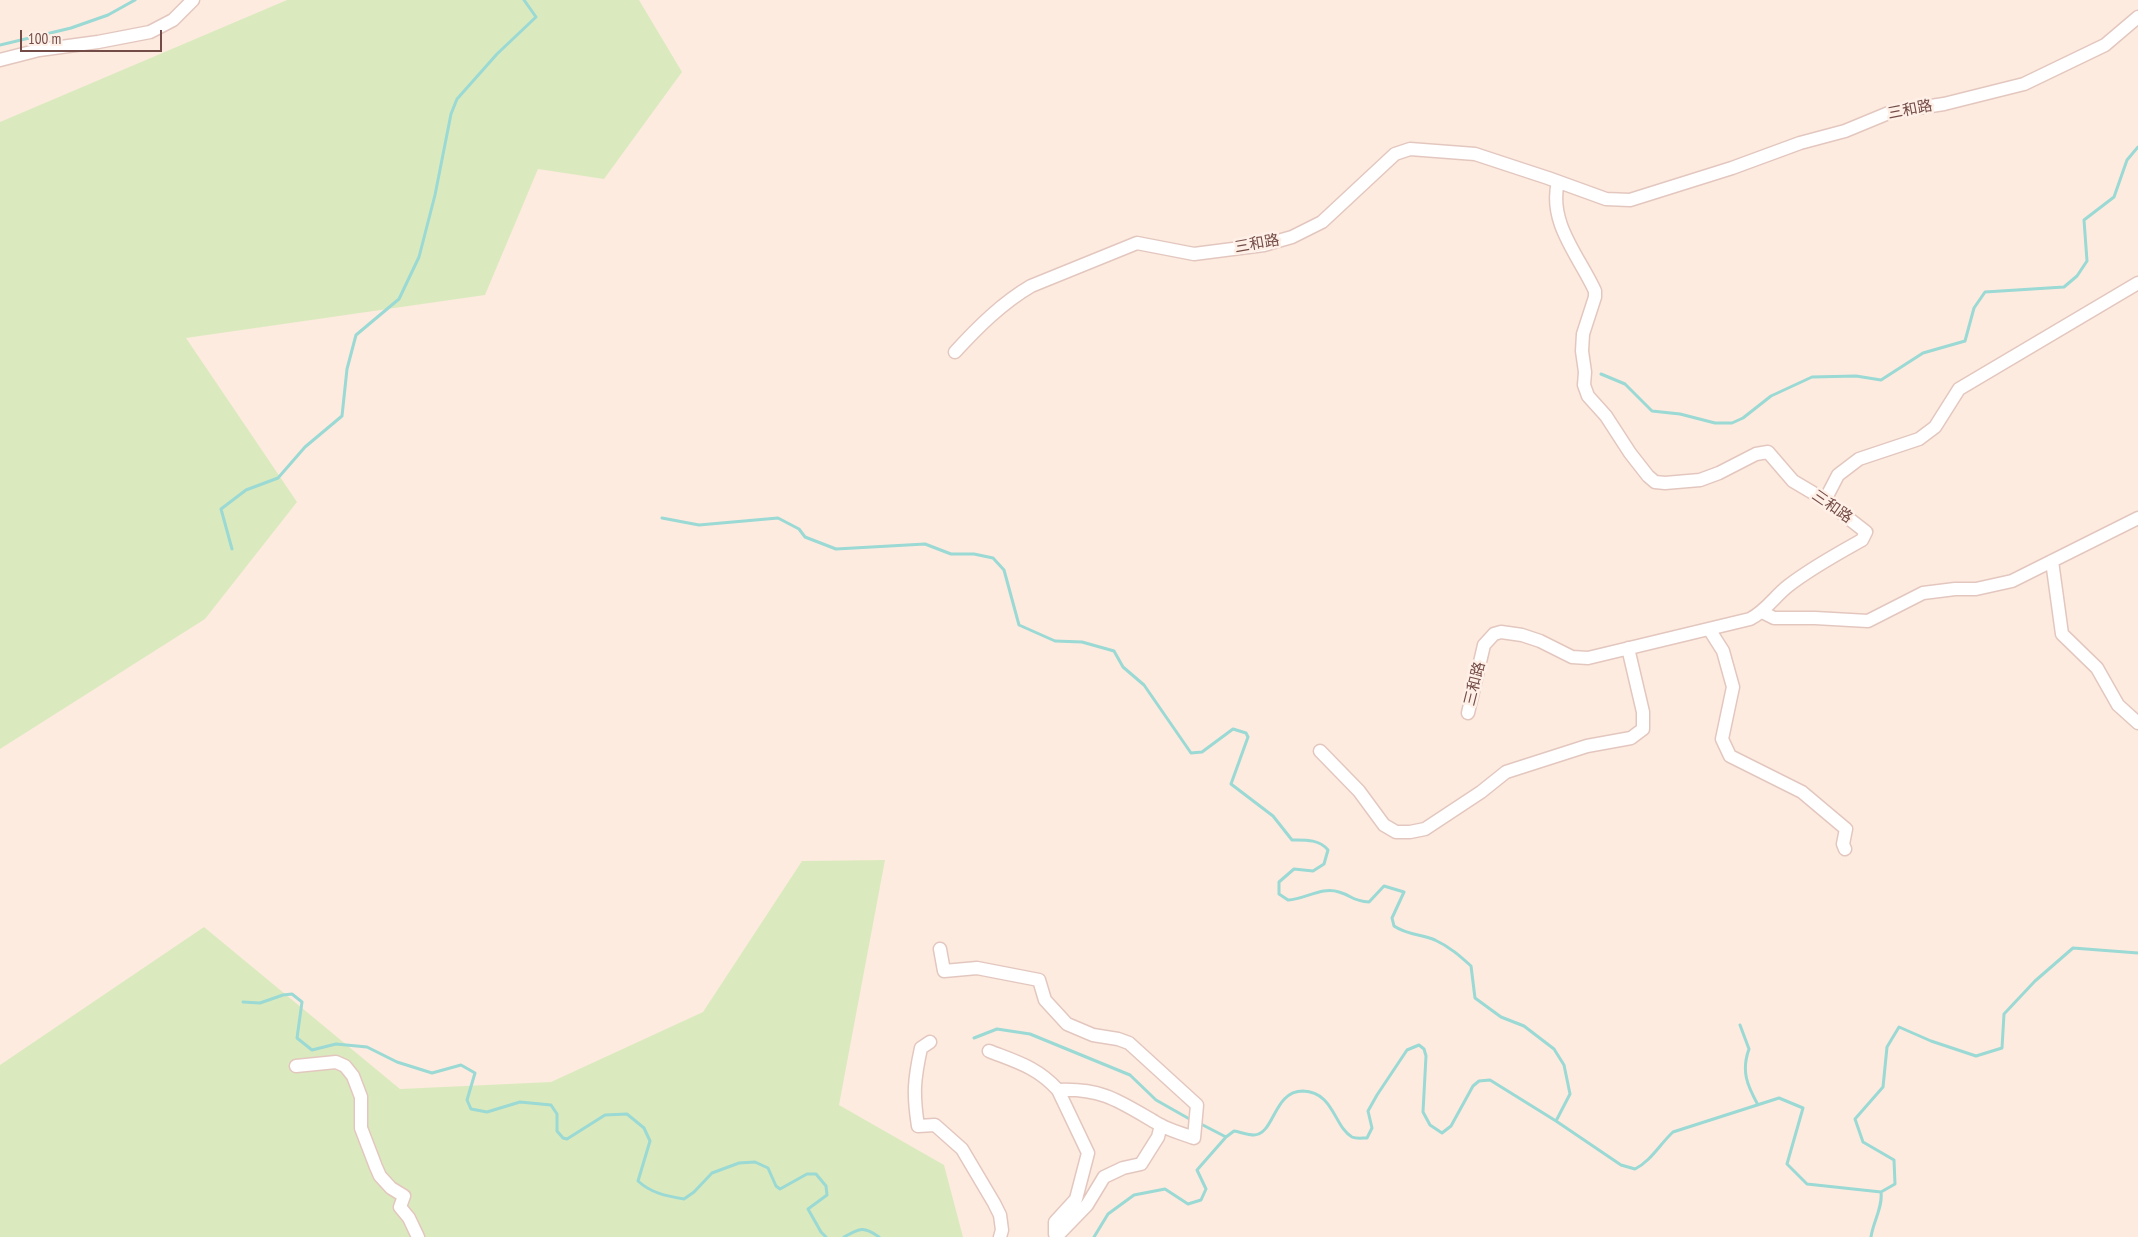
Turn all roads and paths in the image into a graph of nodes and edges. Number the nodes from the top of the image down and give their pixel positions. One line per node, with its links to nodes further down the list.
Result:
1 (193, 0): 3 (street)
2 (2138, 17): 4 (street, 三和路)
3 (0, 60)
4 (1558, 182): 6 (street, 三和路); 7 (street, 三和路)
5 (2138, 283): 7 (street)
6 (955, 352)
7 (1825, 500): 10 (street, 三和路)
8 (2138, 518): 9 (street)
9 (2052, 561): 10 (street); 14 (street)
10 (1762, 612): 11 (street, 三和路)
11 (1709, 630): 12 (street, 三和路); 16 (street)
12 (1628, 648): 13 (street, 三和路); 15 (street)
13 (1468, 713)
14 (2138, 723)
15 (1320, 751)
16 (1845, 849)
17 (940, 949): 22 (street)
18 (930, 1042): 24 (street)
19 (989, 1051): 21 (street)
20 (296, 1066): 23 (street)
21 (1058, 1090): 22 (street); 22 (street)
22 (1161, 1126)
23 (418, 1237)
24 (1000, 1237)

